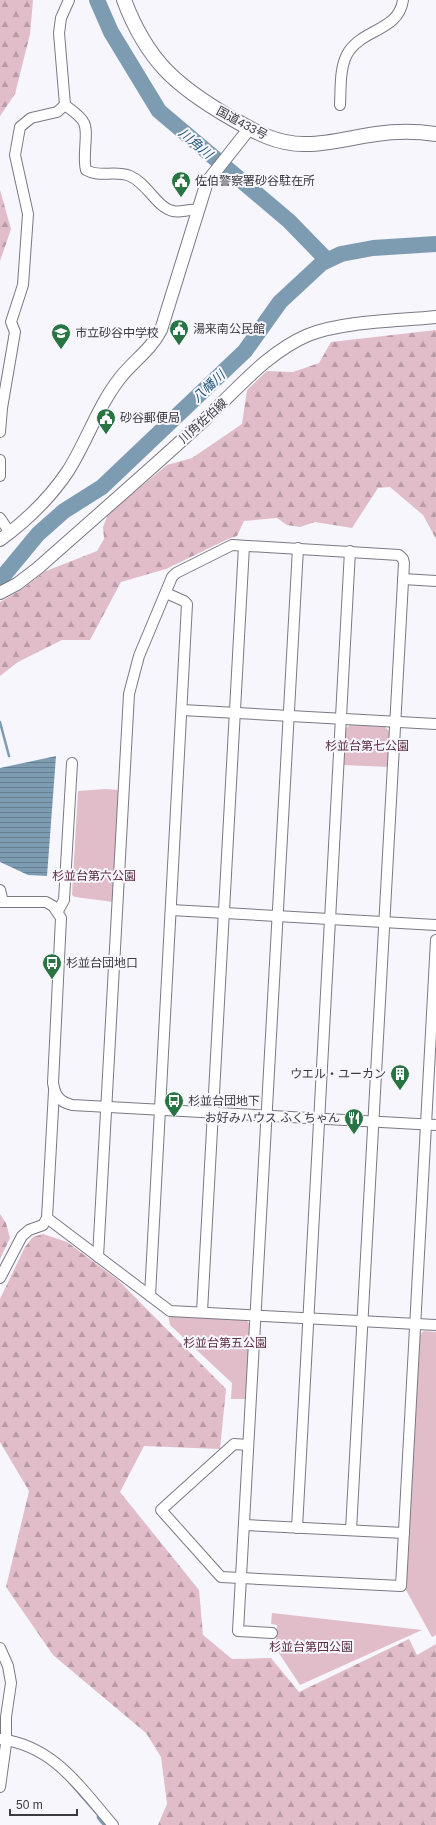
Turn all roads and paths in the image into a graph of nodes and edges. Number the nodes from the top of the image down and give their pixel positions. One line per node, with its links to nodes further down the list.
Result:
1 (69, 0): 5 (street)
2 (124, 0): 6 (highway, 国道433号)
3 (403, 0): 4 (street)
4 (340, 105)
5 (65, 106): 8 (street); 10 (street)
6 (249, 129): 7 (highway, 国道433号); 8 (main road)
7 (436, 134)
8 (197, 210): 15 (main road)
9 (436, 317): 21 (main road, 川角佐伯線)
10 (1, 408): 11 (street)
11 (0, 432)
12 (0, 460): 13 (street)
13 (0, 476)
14 (0, 518): 15 (street)
15 (5, 536)
16 (244, 546): 17 (street); 22 (street); 24 (street)
17 (298, 548): 18 (street); 25 (street)
18 (350, 551): 19 (street); 26 (street)
19 (403, 579): 20 (street); 27 (street)
20 (436, 581)
21 (0, 593)
22 (166, 593): 23 (street); 41 (street)
23 (182, 710): 24 (street); 32 (street)
24 (235, 713): 25 (street); 34 (street)
25 (288, 716): 26 (street); 35 (street)
26 (341, 719): 27 (street); 36 (street)
27 (395, 722): 28 (street); 37 (street)
28 (436, 724)
29 (72, 763): 33 (street)
30 (0, 890): 31 (street)
31 (2, 902): 33 (street)
32 (171, 910): 34 (street); 42 (street)
33 (58, 911): 40 (street)
34 (224, 913): 35 (street); 43 (street)
35 (277, 916): 36 (street); 44 (street)
36 (330, 919): 37 (street); 45 (street)
37 (384, 922): 38 (street); 46 (street)
38 (436, 925)
39 (436, 940): 47 (street)
40 (54, 1091): 41 (street); 48 (street)
41 (106, 1107): 42 (street); 49 (street)
42 (160, 1110): 43 (street); 51 (street)
43 (213, 1112): 44 (street); 52 (street)
44 (266, 1115): 45 (street); 53 (street)
45 (320, 1118): 46 (street); 54 (street)
46 (373, 1121): 47 (street); 55 (street)
47 (431, 1125): 56 (street)
48 (47, 1218): 49 (street); 50 (street)
49 (98, 1257): 51 (street)
50 (0, 1278)
51 (150, 1296): 52 (street)
52 (202, 1312): 53 (street)
53 (255, 1315): 54 (street); 58 (street)
54 (309, 1318): 55 (street); 60 (street)
55 (362, 1321): 56 (street); 61 (street)
56 (415, 1324): 57 (street); 62 (street)
57 (436, 1325)
58 (248, 1445): 59 (street); 63 (street)
59 (244, 1525): 60 (street); 63 (street)
60 (297, 1528): 61 (street)
61 (351, 1530): 62 (street)
62 (404, 1533): 63 (street)
63 (241, 1578): 64 (street)
64 (272, 1632)
65 (0, 1648): 66 (street)
66 (6, 1740): 67 (street); 68 (street)
67 (0, 1787)
68 (113, 1825)

